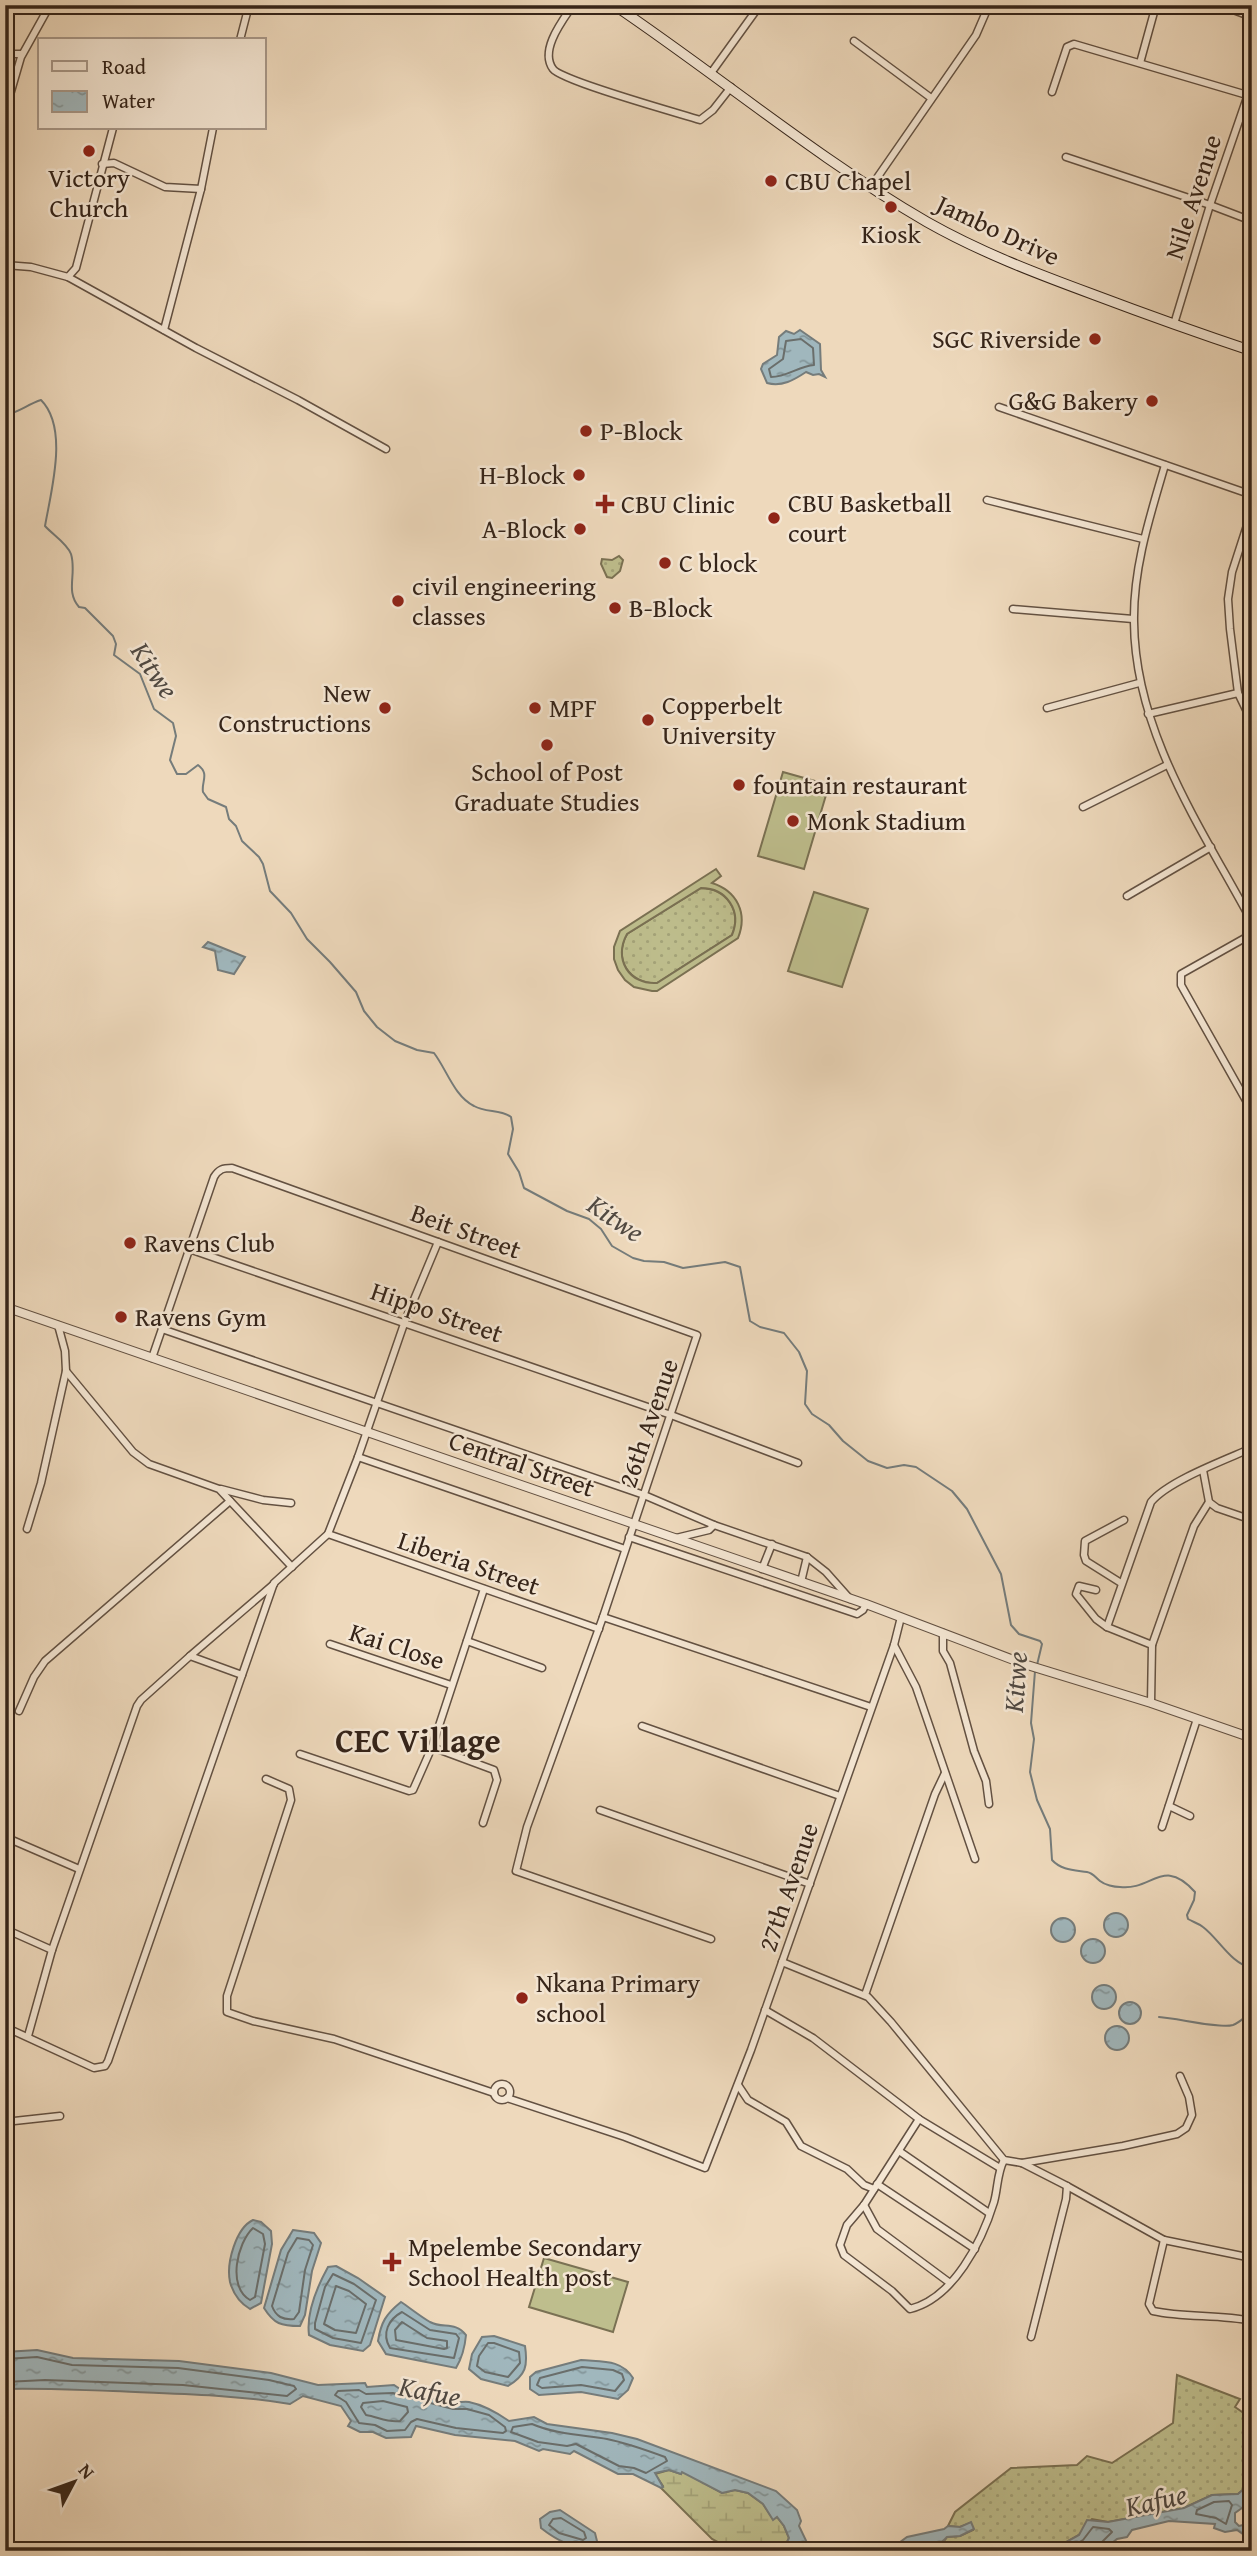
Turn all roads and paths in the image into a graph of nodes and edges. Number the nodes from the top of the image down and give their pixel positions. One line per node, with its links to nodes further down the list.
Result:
1 (50, 5): 13 (street)
2 (249, 5): 10 (street)
3 (573, 5): 17 (street)
4 (614, 5): 15 (main road, Jambo Drive)
5 (760, 5): 15 (street)
6 (989, 5): 20 (street)
7 (1156, 5): 14 (street)
8 (1220, 5): 9 (street)
9 (1252, 17)
10 (241, 38)
11 (854, 41): 20 (street)
12 (5, 54): 13 (street)
13 (22, 54): 21 (street)
14 (1140, 62): 18 (street); 19 (street)
15 (711, 73): 17 (main road, Jambo Drive)
16 (1252, 83): 19 (street, Nile Avenue)
17 (731, 87): 26 (main road, Jambo Drive)
18 (1052, 92)
19 (1247, 95): 28 (street, Nile Avenue)
20 (931, 98): 26 (street)
21 (5, 111)
22 (112, 130): 25 (street)
23 (213, 130): 27 (street)
24 (1066, 157): 28 (street)
25 (102, 164): 27 (street); 31 (street)
26 (870, 188): 32 (main road, Jambo Drive)
27 (201, 189): 33 (street)
28 (1210, 205): 29 (street); 32 (street, Nile Avenue)
29 (1252, 221)
30 (5, 265): 31 (street)
31 (68, 277): 33 (street)
32 (1174, 324): 34 (main road, Jambo Drive)
33 (164, 330): 36 (street)
34 (1252, 351)
35 (999, 407): 37 (street)
36 (386, 449)
37 (1166, 465): 38 (street); 41 (street)
38 (1252, 495)
39 (987, 500): 41 (street)
40 (1252, 510): 42 (street)
41 (1143, 539): 45 (street)
42 (1242, 545): 43 (street); 47 (street)
43 (1252, 548)
44 (1013, 609): 45 (street)
45 (1133, 619): 46 (street)
46 (1139, 683): 48 (street); 49 (street)
47 (1238, 693): 49 (street); 50 (street)
48 (1047, 708)
49 (1148, 714): 51 (street)
50 (1252, 722)
51 (1167, 765): 52 (street); 53 (street)
52 (1083, 807)
53 (1211, 847): 54 (street); 55 (street)
54 (1127, 896)
55 (1252, 922)
56 (1252, 934): 57 (street)
57 (1252, 1111)
58 (438, 1242): 59 (street, Beit Street); 61 (street); 64 (street, Beit Street)
59 (189, 1249): 61 (street, Hippo Street); 63 (street)
60 (5, 1307): 62 (street, Central Street)
61 (405, 1321): 67 (street); 68 (street, Hippo Street)
62 (58, 1325): 65 (street, Central Street); 66 (street)
63 (162, 1329): 65 (street); 67 (street)
64 (697, 1335): 68 (street, 26th Avenue)
65 (152, 1358): 69 (street, Central Street)
66 (66, 1371): 74 (street); 83 (street)
67 (377, 1403): 69 (street); 75 (street)
68 (671, 1415): 72 (street, Hippo Street); 75 (street, 26th Avenue)
69 (366, 1432): 71 (street); 81 (street, Central Street)
70 (1252, 1448): 73 (street)
71 (358, 1457): 84 (street); 88 (street)
72 (798, 1463)
73 (1203, 1470): 77 (street); 94 (street)
74 (219, 1489): 76 (street); 78 (street)
75 (644, 1495): 81 (street, 26th Avenue); 82 (street)
76 (230, 1501): 90 (street); 114 (street)
77 (1209, 1502): 80 (street); 107 (street)
78 (291, 1503)
79 (1124, 1520): 94 (street)
80 (1252, 1520)
81 (633, 1524): 85 (street, 26th Avenue); 86 (street, Central Street)
82 (714, 1525): 86 (street); 87 (street)
83 (27, 1529)
84 (328, 1534): 90 (street); 95 (street, Liberia Street)
85 (629, 1537): 88 (street, 26th Avenue); 98 (street)
86 (674, 1538): 91 (street, Central Street)
87 (772, 1544): 89 (street); 91 (street)
88 (625, 1549): 99 (street, 26th Avenue)
89 (807, 1557): 92 (street); 97 (street)
90 (292, 1567): 93 (street)
91 (762, 1569): 92 (street, Central Street)
92 (801, 1582): 97 (street, Central Street)
93 (274, 1583): 108 (street); 110 (street)
94 (1121, 1583): 101 (street)
95 (484, 1589): 102 (street, Liberia Street); 104 (street)
96 (1097, 1590): 101 (street)
97 (850, 1599): 98 (street, Central Street)
98 (866, 1604): 100 (street, Central Street)
99 (603, 1617): 102 (street, 26th Avenue); 113 (street)
100 (901, 1617): 103 (street, Central Street); 106 (street, 27th Avenue)
101 (1107, 1627): 107 (street)
102 (599, 1629): 134 (street, 26th Avenue)
103 (943, 1633): 112 (street, Central Street); 123 (street)
104 (467, 1641): 109 (street); 111 (street)
105 (330, 1644): 111 (street, Kai Close)
106 (894, 1645): 113 (street, 27th Avenue); 120 (street)
107 (1152, 1645): 112 (street)
108 (190, 1656): 110 (street); 131 (street)
109 (542, 1668)
110 (242, 1675): 140 (street)
111 (452, 1685): 118 (street)
112 (1151, 1703): 115 (street, Central Street)
113 (870, 1707): 122 (street, 27th Avenue)
114 (19, 1711)
115 (1197, 1719): 117 (street, Central Street); 124 (street)
116 (642, 1726): 122 (street)
117 (1252, 1738)
118 (432, 1747): 119 (street); 127 (street)
119 (300, 1754)
120 (945, 1773): 130 (street); 137 (street)
121 (266, 1779): 143 (street)
122 (840, 1796): 132 (street, 27th Avenue)
123 (989, 1804)
124 (1169, 1807): 126 (street); 128 (street)
125 (600, 1810): 132 (street)
126 (1189, 1816)
127 (483, 1823)
128 (1162, 1827)
129 (5, 1837): 131 (street)
130 (975, 1859)
131 (79, 1869): 135 (street)
132 (810, 1884): 136 (street, 27th Avenue)
133 (5, 1930): 135 (street)
134 (711, 1939)
135 (52, 1950): 140 (street)
136 (782, 1962): 137 (street); 138 (street, 27th Avenue)
137 (865, 1995): 149 (street)
138 (765, 2010): 142 (street, 27th Avenue); 146 (street)
139 (5, 2027): 140 (street)
140 (28, 2036)
141 (1180, 2076): 150 (street)
142 (737, 2085): 144 (street, 27th Avenue); 152 (street)
143 (494, 2094): 144 (street); 144 (street)
144 (507, 2098)
145 (60, 2116): 147 (street)
146 (919, 2119): 148 (street); 151 (street)
147 (5, 2122)
148 (899, 2151): 152 (street); 155 (street)
149 (1004, 2160): 150 (street); 151 (street)
150 (1022, 2163): 153 (street)
151 (1000, 2168): 155 (street)
152 (876, 2186): 154 (street); 157 (street)
153 (1067, 2186): 156 (street); 161 (street)
154 (864, 2205): 159 (street); 159 (street)
155 (989, 2213): 157 (street)
156 (1164, 2240): 158 (street); 160 (street)
157 (975, 2249): 159 (street)
158 (1252, 2258)
159 (950, 2283)
160 (1252, 2321)
161 (1031, 2337)

